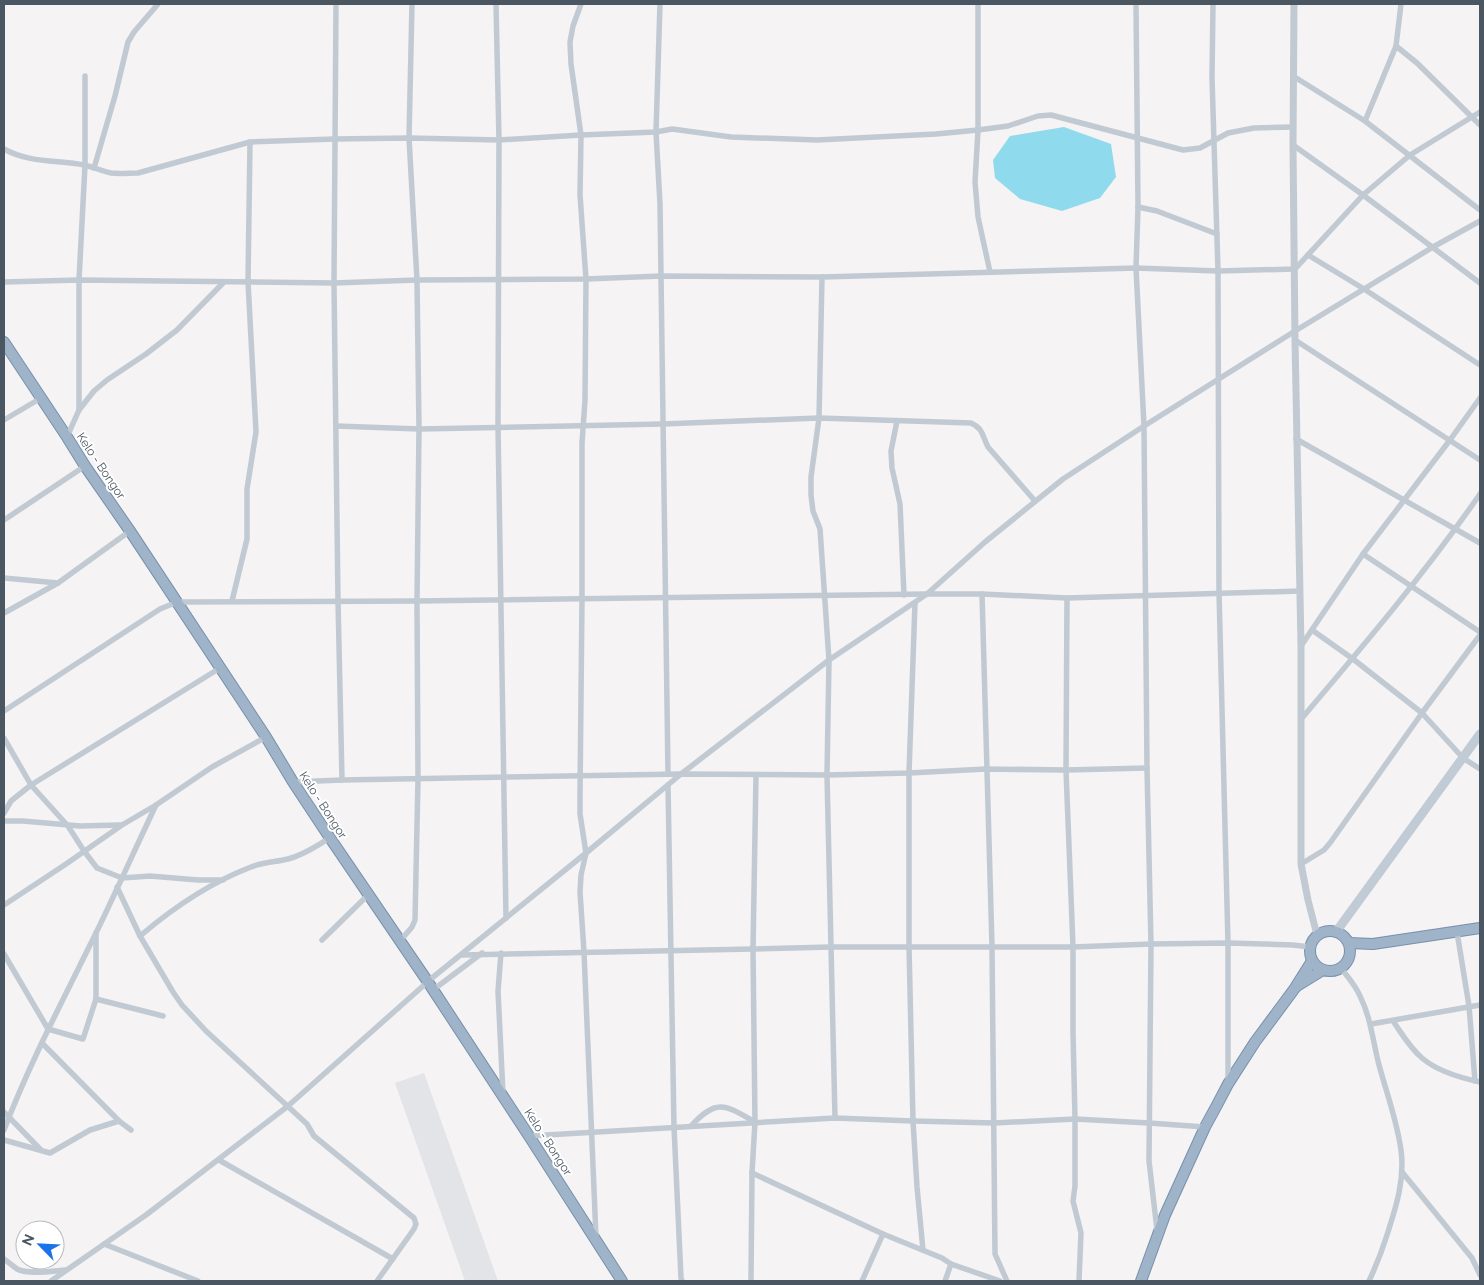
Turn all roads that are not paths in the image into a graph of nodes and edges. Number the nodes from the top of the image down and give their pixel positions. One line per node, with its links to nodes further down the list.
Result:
1 (158, 4): 33 (street)
2 (336, 4): 25 (street)
3 (412, 4): 23 (street)
4 (496, 4): 26 (street)
5 (581, 4): 22 (street)
6 (660, 4): 21 (street)
7 (978, 4): 20 (street)
8 (1136, 4): 24 (street)
9 (1213, 4): 27 (street)
10 (1294, 4): 14 (street)
11 (1401, 4): 12 (street)
12 (1396, 46): 16 (street); 17 (street)
13 (85, 76): 32 (street)
14 (1293, 76): 17 (street); 19 (street)
15 (1480, 112): 16 (street)
16 (1472, 116): 18 (street); 31 (street)
17 (1365, 121): 31 (street)
18 (1480, 125)
19 (1293, 127): 27 (street); 29 (street)
20 (978, 130): 21 (street); 24 (street); 44 (street)
21 (656, 132): 22 (street); 45 (street)
22 (581, 134): 26 (street); 47 (street)
23 (409, 138): 25 (street); 26 (street); 49 (street)
24 (1138, 138): 27 (street); 35 (street)
25 (335, 139): 28 (street); 55 (street)
26 (499, 140): 50 (street)
27 (1214, 141): 38 (street)
28 (250, 142): 33 (street); 53 (street)
29 (1293, 145): 34 (street); 42 (street)
30 (4, 149): 32 (street)
31 (1410, 155): 34 (street); 36 (street)
32 (85, 165): 33 (street); 48 (street)
33 (94, 168)
34 (1363, 195): 39 (street); 40 (street)
35 (1138, 207): 38 (street); 41 (street)
36 (1480, 210)
37 (1480, 221): 39 (street)
38 (1217, 234): 43 (street)
39 (1433, 247): 54 (street); 56 (street)
40 (1308, 255): 42 (street); 56 (street)
41 (1136, 268): 43 (street); 44 (street); 72 (street)
42 (1295, 269): 43 (street); 57 (street)
43 (1218, 271): 61 (street)
44 (990, 272): 46 (street)
45 (661, 276): 46 (street); 47 (street); 69 (street)
46 (822, 277): 65 (street)
47 (586, 279): 50 (street); 68 (street)
48 (79, 280): 51 (street); 52 (street); 64 (street)
49 (417, 280): 50 (street); 55 (street); 73 (street)
50 (499, 280): 71 (street)
51 (4, 282)
52 (224, 282): 53 (street); 64 (street)
53 (248, 282): 55 (street); 104 (street)
54 (1480, 283)
55 (334, 284): 70 (street)
56 (1364, 289): 57 (street); 60 (street)
57 (1295, 331): 58 (street); 61 (street)
58 (1295, 340): 75 (street); 76 (street)
59 (4, 342): 62 (highway, Kelo - Bongor)
60 (1480, 365)
61 (1218, 380): 72 (street); 91 (street)
62 (41, 398): 66 (street); 74 (highway, Kelo - Bongor)
63 (1480, 398): 76 (street)
64 (80, 410): 74 (street)
65 (819, 418): 67 (street); 69 (street); 96 (street)
66 (4, 420)
67 (897, 421): 81 (street); 95 (street)
68 (584, 424): 69 (street); 71 (street); 98 (street)
69 (663, 424): 97 (street)
70 (336, 426): 73 (street); 101 (street)
71 (498, 426): 73 (street); 100 (street)
72 (1144, 426): 81 (street); 94 (street)
73 (419, 429): 102 (street)
74 (67, 437): 78 (highway, Kelo - Bongor)
75 (1296, 439): 80 (street); 90 (street)
76 (1450, 440): 77 (street); 80 (street)
77 (1480, 460)
78 (85, 466): 82 (street); 84 (highway, Kelo - Bongor)
79 (1480, 494): 83 (street)
80 (1404, 499): 83 (street); 86 (street)
81 (1035, 501): 92 (street)
82 (4, 520)
83 (1456, 529): 85 (street); 89 (street)
84 (130, 531): 88 (street); 103 (highway, Kelo - Bongor)
85 (1480, 543)
86 (1363, 554): 89 (street); 107 (street)
87 (4, 578): 88 (street)
88 (58, 583): 106 (street)
89 (1412, 586): 108 (street); 110 (street)
90 (1300, 591): 91 (street); 109 (street)
91 (1219, 592): 94 (street); 159 (street)
92 (927, 594): 93 (street); 95 (street); 105 (street)
93 (982, 594): 99 (street); 121 (street)
94 (1145, 594): 99 (street); 120 (street)
95 (904, 595): 96 (street)
96 (825, 596): 97 (street); 111 (street)
97 (665, 597): 98 (street); 125 (street)
98 (582, 598): 100 (street); 129 (street)
99 (1067, 598): 123 (street)
100 (501, 600): 102 (street); 130 (street)
101 (338, 601): 102 (street); 104 (street); 132 (street)
102 (417, 601): 131 (street)
103 (177, 602): 104 (street); 112 (highway, Kelo - Bongor); 113 (street)
104 (232, 602)
105 (914, 603): 111 (street); 124 (street)
106 (4, 613)
107 (1312, 630): 109 (street); 110 (street)
108 (1480, 633): 114 (street)
109 (1302, 646): 115 (street)
110 (1352, 659): 114 (street); 115 (street)
111 (830, 660): 126 (street); 128 (street)
112 (220, 668): 117 (highway, Kelo - Bongor); 135 (street)
113 (4, 711)
114 (1422, 713): 119 (street); 144 (street)
115 (1302, 718): 144 (street)
116 (1480, 734): 119 (main road)
117 (266, 737): 133 (highway, Kelo - Bongor); 136 (street)
118 (4, 738): 135 (street)
119 (1463, 758): 122 (street); 153 (main road)
120 (1147, 768): 123 (street); 160 (street)
121 (986, 769): 123 (street); 124 (street); 164 (street)
122 (1480, 769)
123 (1066, 770): 166 (street)
124 (909, 773): 128 (street); 163 (street)
125 (668, 774): 126 (street); 129 (street)
126 (681, 774): 127 (street); 134 (street)
127 (756, 774): 128 (street); 168 (street)
128 (827, 775): 165 (street)
129 (581, 776): 130 (street); 143 (street)
130 (504, 777): 131 (street); 150 (street)
131 (418, 779): 132 (street); 158 (street)
132 (342, 780): 133 (street)
133 (293, 782): 141 (highway, Kelo - Bongor)
134 (668, 785): 143 (street); 169 (street)
135 (31, 786): 137 (street); 140 (street)
136 (156, 805): 139 (street); 145 (street)
137 (4, 813)
138 (4, 821): 140 (street)
139 (122, 825): 140 (street); 142 (street)
140 (68, 826): 142 (street)
141 (330, 838): 146 (street); 148 (highway, Kelo - Bongor)
142 (84, 852): 145 (street); 149 (street)
143 (586, 853): 150 (street); 170 (street)
144 (1301, 864): 155 (street)
145 (122, 878): 146 (street); 147 (street)
146 (223, 880): 156 (street)
147 (117, 887): 152 (street); 156 (street)
148 (368, 895): 157 (street); 158 (highway, Kelo - Bongor)
149 (4, 905)
150 (506, 918): 174 (street)
151 (1480, 928): 154 (highway)
152 (96, 932): 181 (street); 187 (street)
153 (1336, 932): 155 (highway); 161 (highway)
154 (1457, 932): 162 (highway); 183 (street)
155 (1317, 935): 167 (highway)
156 (140, 936): 192 (street)
157 (322, 940)
158 (400, 941): 179 (highway, Kelo - Bongor)
159 (1228, 943): 160 (street); 167 (street); 190 (street)
160 (1151, 944): 166 (street); 201 (street)
161 (1349, 944): 162 (highway); 175 (highway)
162 (1373, 944): 175 (highway)
163 (909, 946): 164 (street); 165 (street); 198 (street)
164 (992, 946): 166 (street); 200 (street)
165 (832, 947): 168 (street); 195 (street)
166 (1074, 947): 196 (street)
167 (1310, 947): 176 (highway)
168 (753, 949): 169 (street); 199 (street)
169 (672, 950): 170 (street); 203 (street)
170 (584, 952): 171 (street); 207 (street)
171 (501, 953): 173 (street); 191 (street)
172 (4, 954): 187 (street)
173 (482, 954): 174 (street); 179 (street)
174 (461, 955): 179 (street)
175 (1349, 958): 177 (highway)
176 (1312, 961): 178 (highway); 180 (highway)
177 (1341, 968): 178 (highway); 186 (street)
178 (1323, 970): 180 (highway)
179 (430, 986): 191 (highway, Kelo - Bongor); 192 (street)
180 (1294, 988): 190 (highway)
181 (96, 999): 184 (street); 187 (street)
182 (1480, 1005): 183 (street)
183 (1469, 1006): 185 (street); 189 (street)
184 (163, 1016)
185 (1394, 1021): 186 (street); 189 (street)
186 (1370, 1024): 212 (street)
187 (48, 1029): 188 (street)
188 (42, 1043): 194 (street); 197 (street)
189 (1478, 1081)
190 (1228, 1084): 204 (highway)
191 (503, 1096): 208 (highway, Kelo - Bongor)
192 (288, 1106): 211 (street); 220 (street)
193 (4, 1112): 194 (street)
194 (9, 1117): 205 (street); 210 (street)
195 (834, 1118): 198 (street); 199 (street)
196 (1076, 1119): 200 (street); 201 (street); 234 (street)
197 (119, 1121): 206 (street); 210 (street)
198 (913, 1121): 200 (street); 218 (street)
199 (755, 1122): 202 (street); 202 (street); 213 (street)
200 (994, 1122): 233 (street)
201 (1149, 1123): 204 (street); 215 (street)
202 (691, 1126): 203 (street)
203 (674, 1127): 207 (street); 228 (street)
204 (1205, 1128): 215 (highway)
205 (4, 1130)
206 (131, 1130)
207 (592, 1132): 208 (street); 216 (street)
208 (529, 1136): 216 (highway, Kelo - Bongor)
209 (4, 1140): 210 (street)
210 (42, 1150)
211 (219, 1160): 217 (street); 220 (street)
212 (1402, 1172): 223 (street); 236 (street)
213 (752, 1173): 214 (street); 229 (street)
214 (883, 1234): 218 (street); 230 (street)
215 (1158, 1235): 235 (highway)
216 (596, 1242): 227 (highway, Kelo - Bongor)
217 (104, 1244): 222 (street); 225 (street)
218 (923, 1250): 221 (street)
219 (4, 1259): 222 (street)
220 (393, 1259): 226 (street)
221 (951, 1264): 231 (street); 232 (street)
222 (66, 1270): 224 (street)
223 (1480, 1275)
224 (51, 1281)
225 (198, 1281)
226 (378, 1281)
227 (622, 1281)
228 (682, 1281)
229 (751, 1281)
230 (862, 1281)
231 (944, 1281)
232 (1000, 1281)
233 (1007, 1281)
234 (1079, 1281)
235 (1141, 1281)
236 (1369, 1281)

